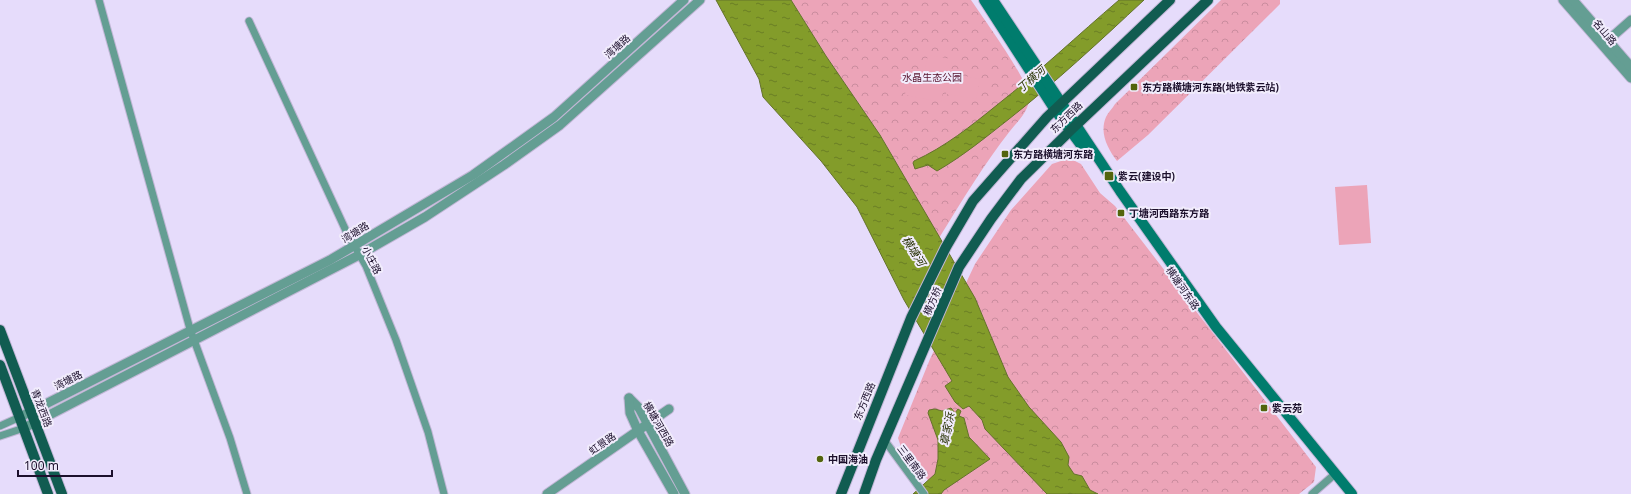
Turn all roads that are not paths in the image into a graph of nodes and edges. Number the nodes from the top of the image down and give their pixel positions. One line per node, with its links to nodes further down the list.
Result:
1 (99, 0): 24 (street)
2 (684, 0): 18 (street, 湾塘路)
3 (700, 0): 20 (street)
4 (984, 0): 13 (main road)
5 (993, 0): 13 (main road)
6 (1170, 0): 16 (main road, 东方西路)
7 (1208, 0): 17 (main road, 东方西路)
8 (1563, 0): 12 (street, 名山路)
9 (1573, 0): 12 (street, 名山路)
10 (1631, 20): 12 (street)
11 (249, 21): 18 (street, 小庄路)
12 (1605, 42): 14 (street, 名山路); 15 (street, 名山路)
13 (1032, 67): 16 (main road, 横塘河东路)
14 (1631, 67)
15 (1631, 78)
16 (1058, 107): 17 (main road, 横塘河东路); 19 (main road, 东方西路)
17 (1073, 128): 21 (main road, 东方西路); 36 (main road, 横塘河东路)
18 (354, 246): 20 (street, 小庄路); 24 (street, 湾塘路)
19 (946, 247): 22 (main road, 横方桥)
20 (359, 255): 24 (street); 40 (street, 小庄路)
21 (959, 267): 35 (main road, 横方桥)
22 (911, 318): 44 (main road, 东方西路)
23 (1, 334): 27 (main road, 青龙西路)
24 (192, 334): 27 (street, 湾塘路); 29 (street); 39 (street)
25 (0, 365): 28 (main road)
26 (669, 409): 30 (street, 虹景路)
27 (31, 412): 28 (street, 湾塘路); 29 (main road, 青龙西路)
28 (20, 417): 31 (street, 湾塘路); 32 (main road)
29 (35, 422): 32 (street); 38 (main road, 青龙西路)
30 (648, 424): 33 (street, 虹景路); 33 (street, 横塘河西路); 43 (street, 横塘河西路)
31 (0, 426)
32 (24, 428): 34 (street); 37 (main road)
33 (638, 431): 41 (street, 虹景路); 42 (street, 横塘河西路)
34 (0, 436)
35 (884, 441): 45 (main road); 46 (street, 三里南路)
36 (1335, 474): 47 (street); 48 (main road, 横塘河东路)
37 (48, 494)
38 (62, 494)
39 (247, 494)
40 (444, 494)
41 (547, 494)
42 (674, 494)
43 (685, 494)
44 (841, 494)
45 (864, 494)
46 (924, 494)
47 (1312, 494)
48 (1352, 494)

